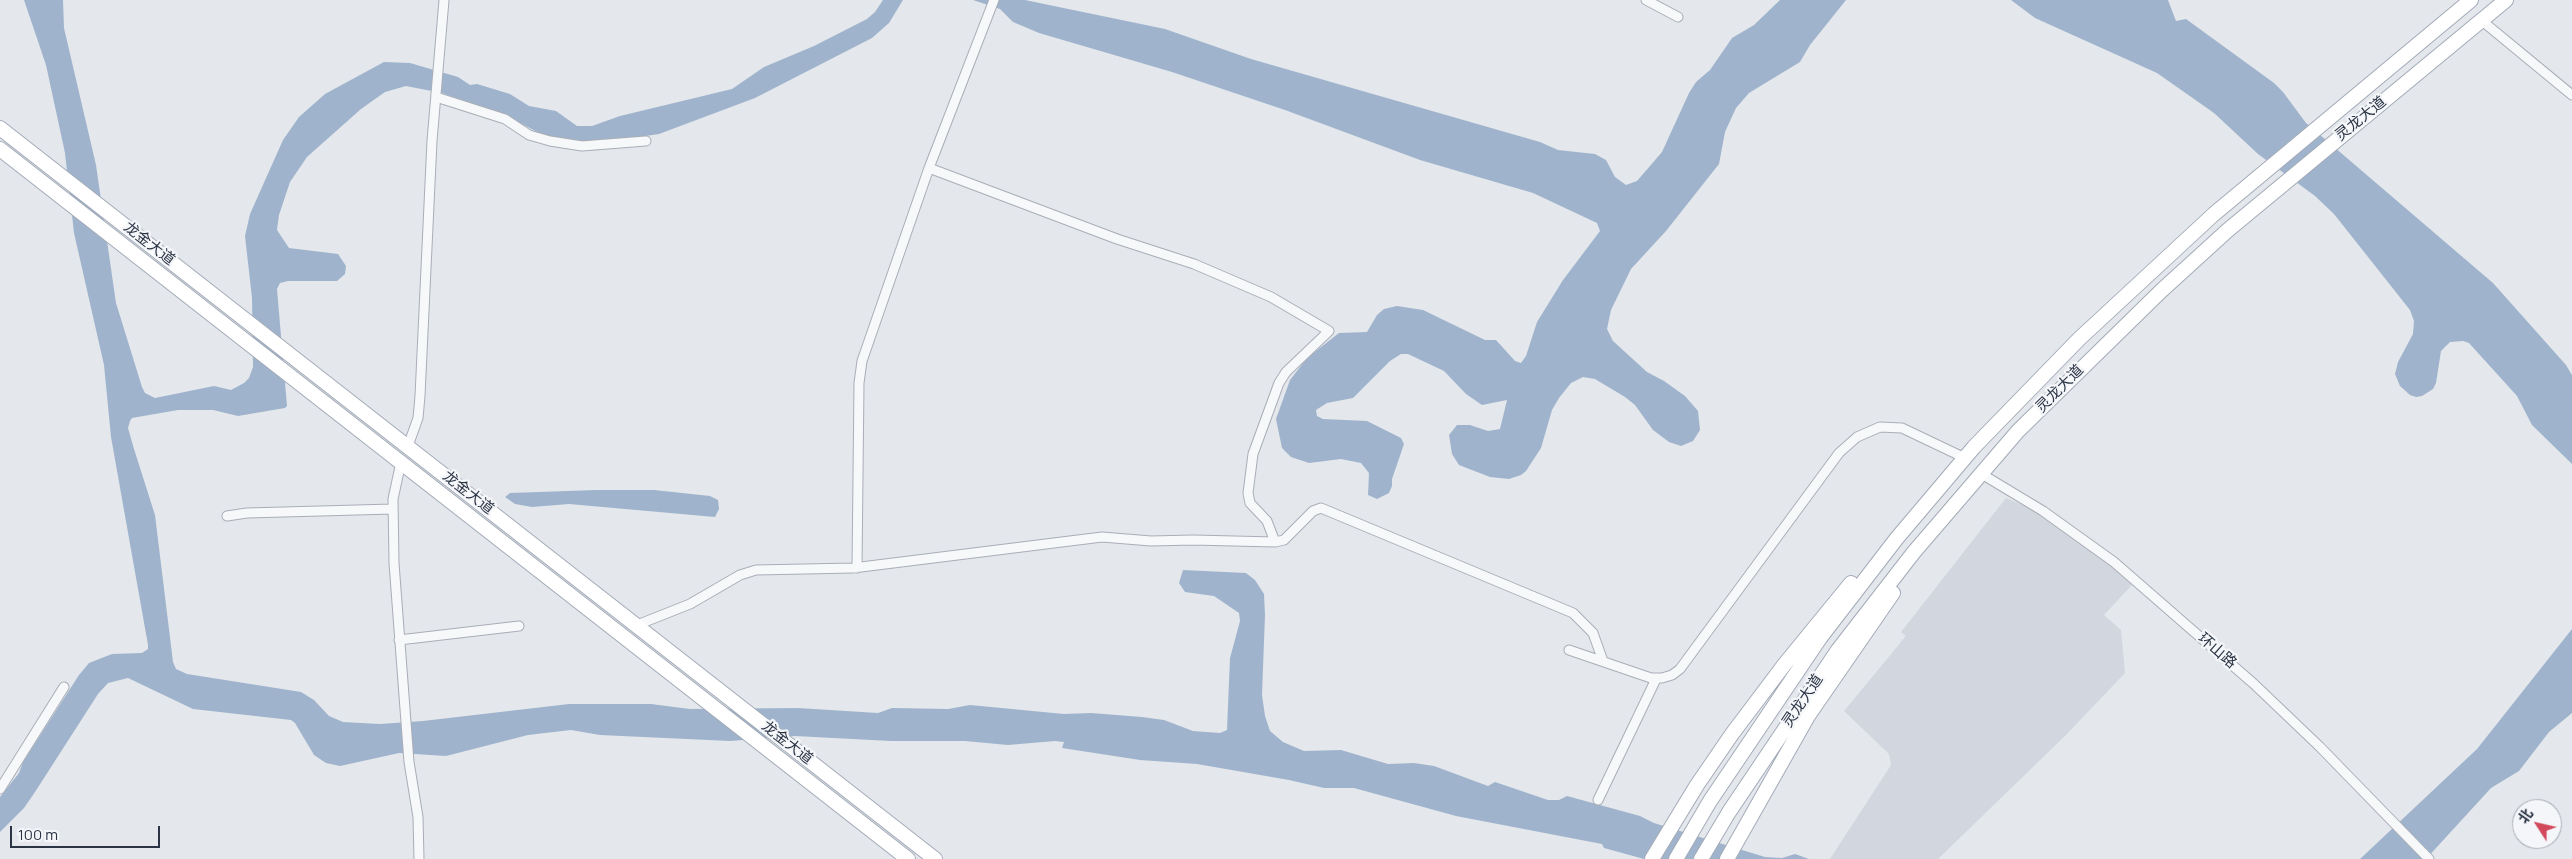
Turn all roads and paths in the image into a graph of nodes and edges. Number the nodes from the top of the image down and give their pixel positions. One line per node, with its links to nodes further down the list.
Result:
1 (444, 0): 8 (street)
2 (994, 0): 13 (street)
3 (1646, 0): 6 (street)
4 (2471, 0): 15 (main road, 灵龙大道)
5 (2506, 0): 7 (main road, 灵龙大道)
6 (1678, 17)
7 (2481, 20): 9 (street); 17 (main road, 灵龙大道)
8 (436, 95): 11 (street); 14 (street)
9 (2572, 95)
10 (0, 128): 14 (main road, 龙金大道)
11 (646, 142)
12 (0, 149): 16 (main road, 龙金大道)
13 (929, 168): 22 (street); 23 (street)
14 (408, 446): 24 (main road, 龙金大道)
15 (1965, 458): 18 (main road, 灵龙大道); 29 (street)
16 (401, 462): 19 (street); 34 (main road, 龙金大道)
17 (1980, 473): 21 (main road, 灵龙大道); 40 (street, 环山路)
18 (1941, 485): 36 (main road); 37 (main road, 灵龙大道)
19 (393, 509): 20 (street); 26 (street)
20 (228, 516)
21 (1944, 516): 38 (main road, 灵龙大道); 39 (main road)
22 (1275, 542): 23 (street); 28 (street)
23 (857, 568): 24 (street)
24 (637, 625): 35 (main road, 龙金大道)
25 (519, 626): 26 (street)
26 (399, 640): 33 (street)
27 (1569, 650): 28 (street)
28 (1603, 661): 29 (street)
29 (1656, 678): 32 (street)
30 (64, 687): 31 (street)
31 (0, 789)
32 (1598, 800)
33 (419, 859)
34 (908, 859)
35 (935, 859)
36 (1652, 859)
37 (1676, 859)
38 (1701, 859)
39 (1727, 859)
40 (2429, 859)

